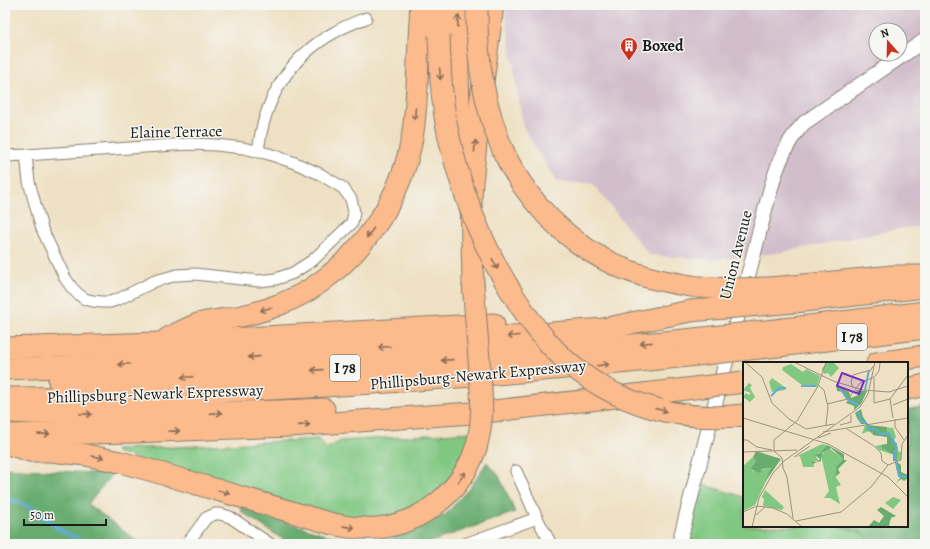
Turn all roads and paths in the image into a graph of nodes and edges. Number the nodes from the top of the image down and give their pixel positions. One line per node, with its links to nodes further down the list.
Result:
1 (421, 5): 17 (highway, one-way to 17)
2 (440, 5): 30 (highway, one-way to 30, bridge)
3 (477, 6): 10 (highway, one-way to 3); 10 (highway, one-way to 3); 12 (highway, bridge)
4 (366, 18): 6 (street)
5 (925, 40): 39 (street, Union Avenue)
6 (258, 152): 7 (street, Elaine Terrace); 7 (street, Elaine Terrace)
7 (26, 155): 8 (street, Elaine Terrace)
8 (5, 156)
9 (925, 276): 12 (highway)
10 (473, 283): 32 (highway, one-way to 10, bridge)
11 (925, 287): 12 (highway, I 78)
12 (795, 294): 13 (highway, I 78, bridge)
13 (690, 311): 17 (highway, I 78); 22 (highway, one-way to 22)
14 (925, 312): 16 (highway, Phillipsburg-Newark Expressway / I 78)
15 (925, 328): 16 (highway, Phillipsburg-Newark Expressway / I 78)
16 (781, 337): 19 (highway, Phillipsburg-Newark Expressway / I 78, bridge)
17 (157, 343): 18 (highway, I 78)
18 (5, 348)
19 (682, 348): 23 (highway, Phillipsburg-Newark Expressway / I 78, one-way to 23); 27 (highway, Phillipsburg-Newark Expressway / I 78, one-way to 19)
20 (925, 356): 21 (highway, I 78)
21 (884, 362)
22 (5, 369)
23 (5, 382)
24 (743, 382): 28 (highway, bridge)
25 (925, 385): 26 (highway)
26 (908, 389)
27 (5, 398)
28 (603, 399): 29 (highway, one-way to 28); 31 (highway, one-way to 28)
29 (5, 412)
30 (743, 415)
31 (5, 435)
32 (5, 443)
33 (516, 471): 34 (street)
34 (537, 518): 37 (street); 38 (street)
35 (187, 544): 36 (street)
36 (270, 544)
37 (465, 544)
38 (551, 544)
39 (679, 544)

